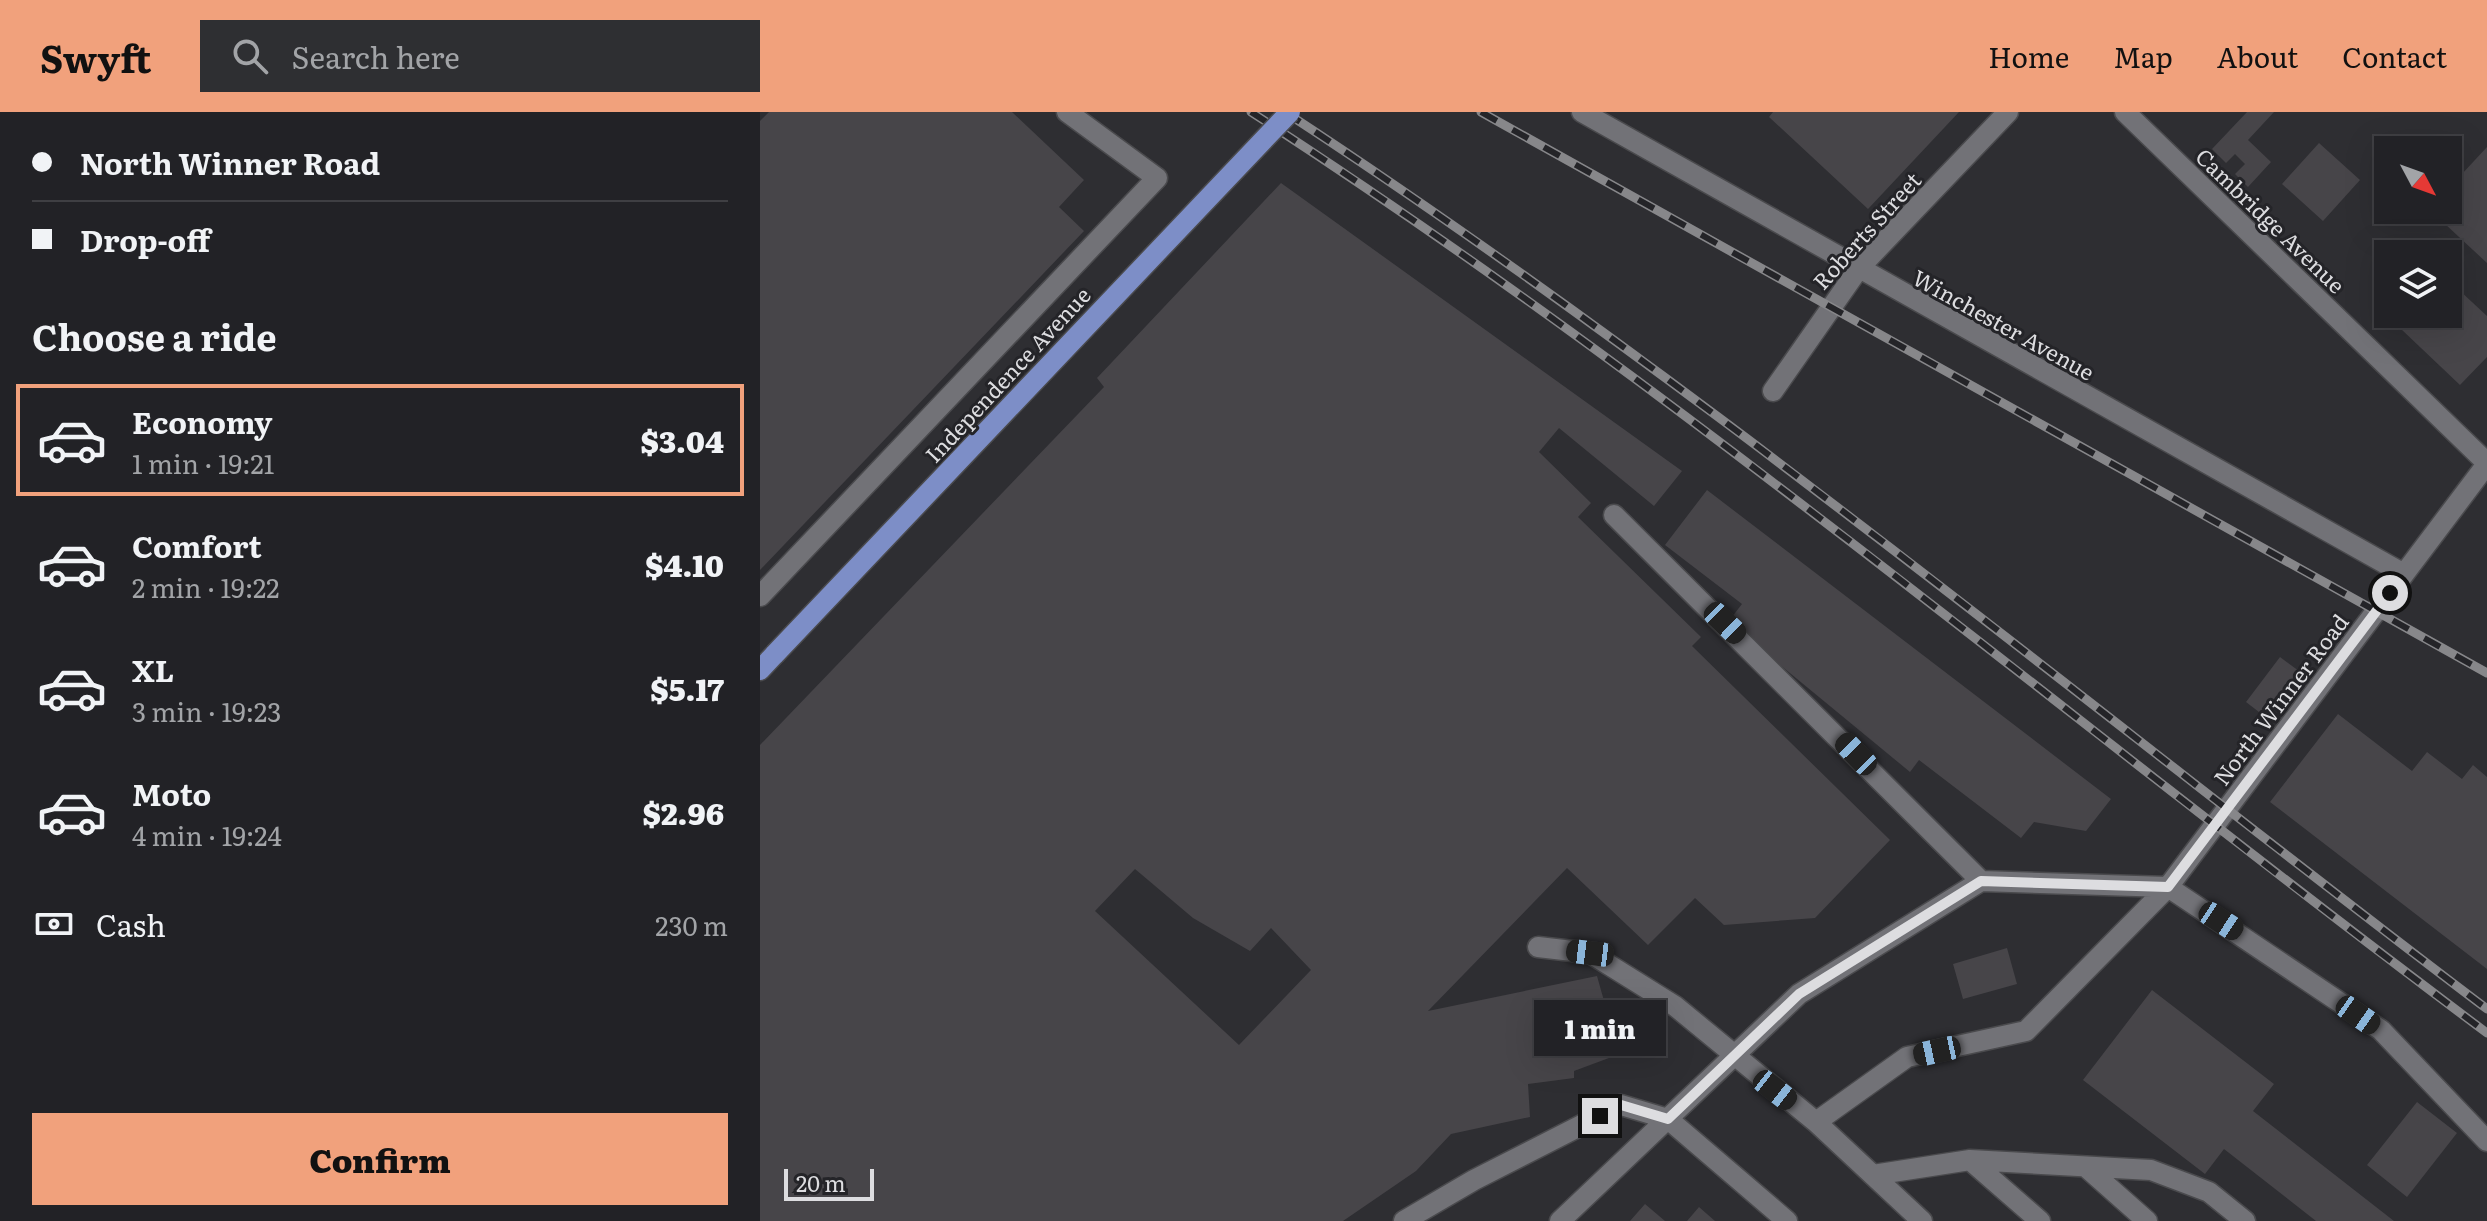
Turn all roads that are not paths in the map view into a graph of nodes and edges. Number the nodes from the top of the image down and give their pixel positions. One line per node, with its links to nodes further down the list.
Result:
1 (1067, 112): 11 (street)
2 (1290, 112): 12 (main road, Independence Avenue, bridge)
3 (1582, 112): 6 (street, Winchester Avenue)
4 (2008, 112): 6 (street, Roberts Street)
5 (2125, 112): 8 (street, Cambridge Avenue)
6 (1859, 268): 7 (street, Roberts Street); 10 (street, Winchester Avenue)
7 (1773, 391)
8 (2487, 463): 10 (street, North Winner Road)
9 (1614, 515): 13 (street)
10 (2404, 574): 14 (street, North Winner Road)
11 (760, 596)
12 (760, 670)
13 (1981, 881): 14 (street); 16 (street)
14 (2168, 887): 18 (street, North Winner Road); 19 (street)
15 (1538, 947): 16 (street)
16 (1733, 1057): 17 (street); 18 (street)
17 (1668, 1119): 23 (street); 24 (street); 25 (street)
18 (1816, 1122): 22 (street)
19 (2487, 1141)
20 (1970, 1160): 21 (street); 22 (street); 27 (street)
21 (2086, 1167): 28 (street); 29 (street)
22 (1873, 1175): 26 (street)
23 (1404, 1221)
24 (1560, 1221)
25 (1787, 1221)
26 (1922, 1221)
27 (2040, 1221)
28 (2147, 1221)
29 (2245, 1221)

